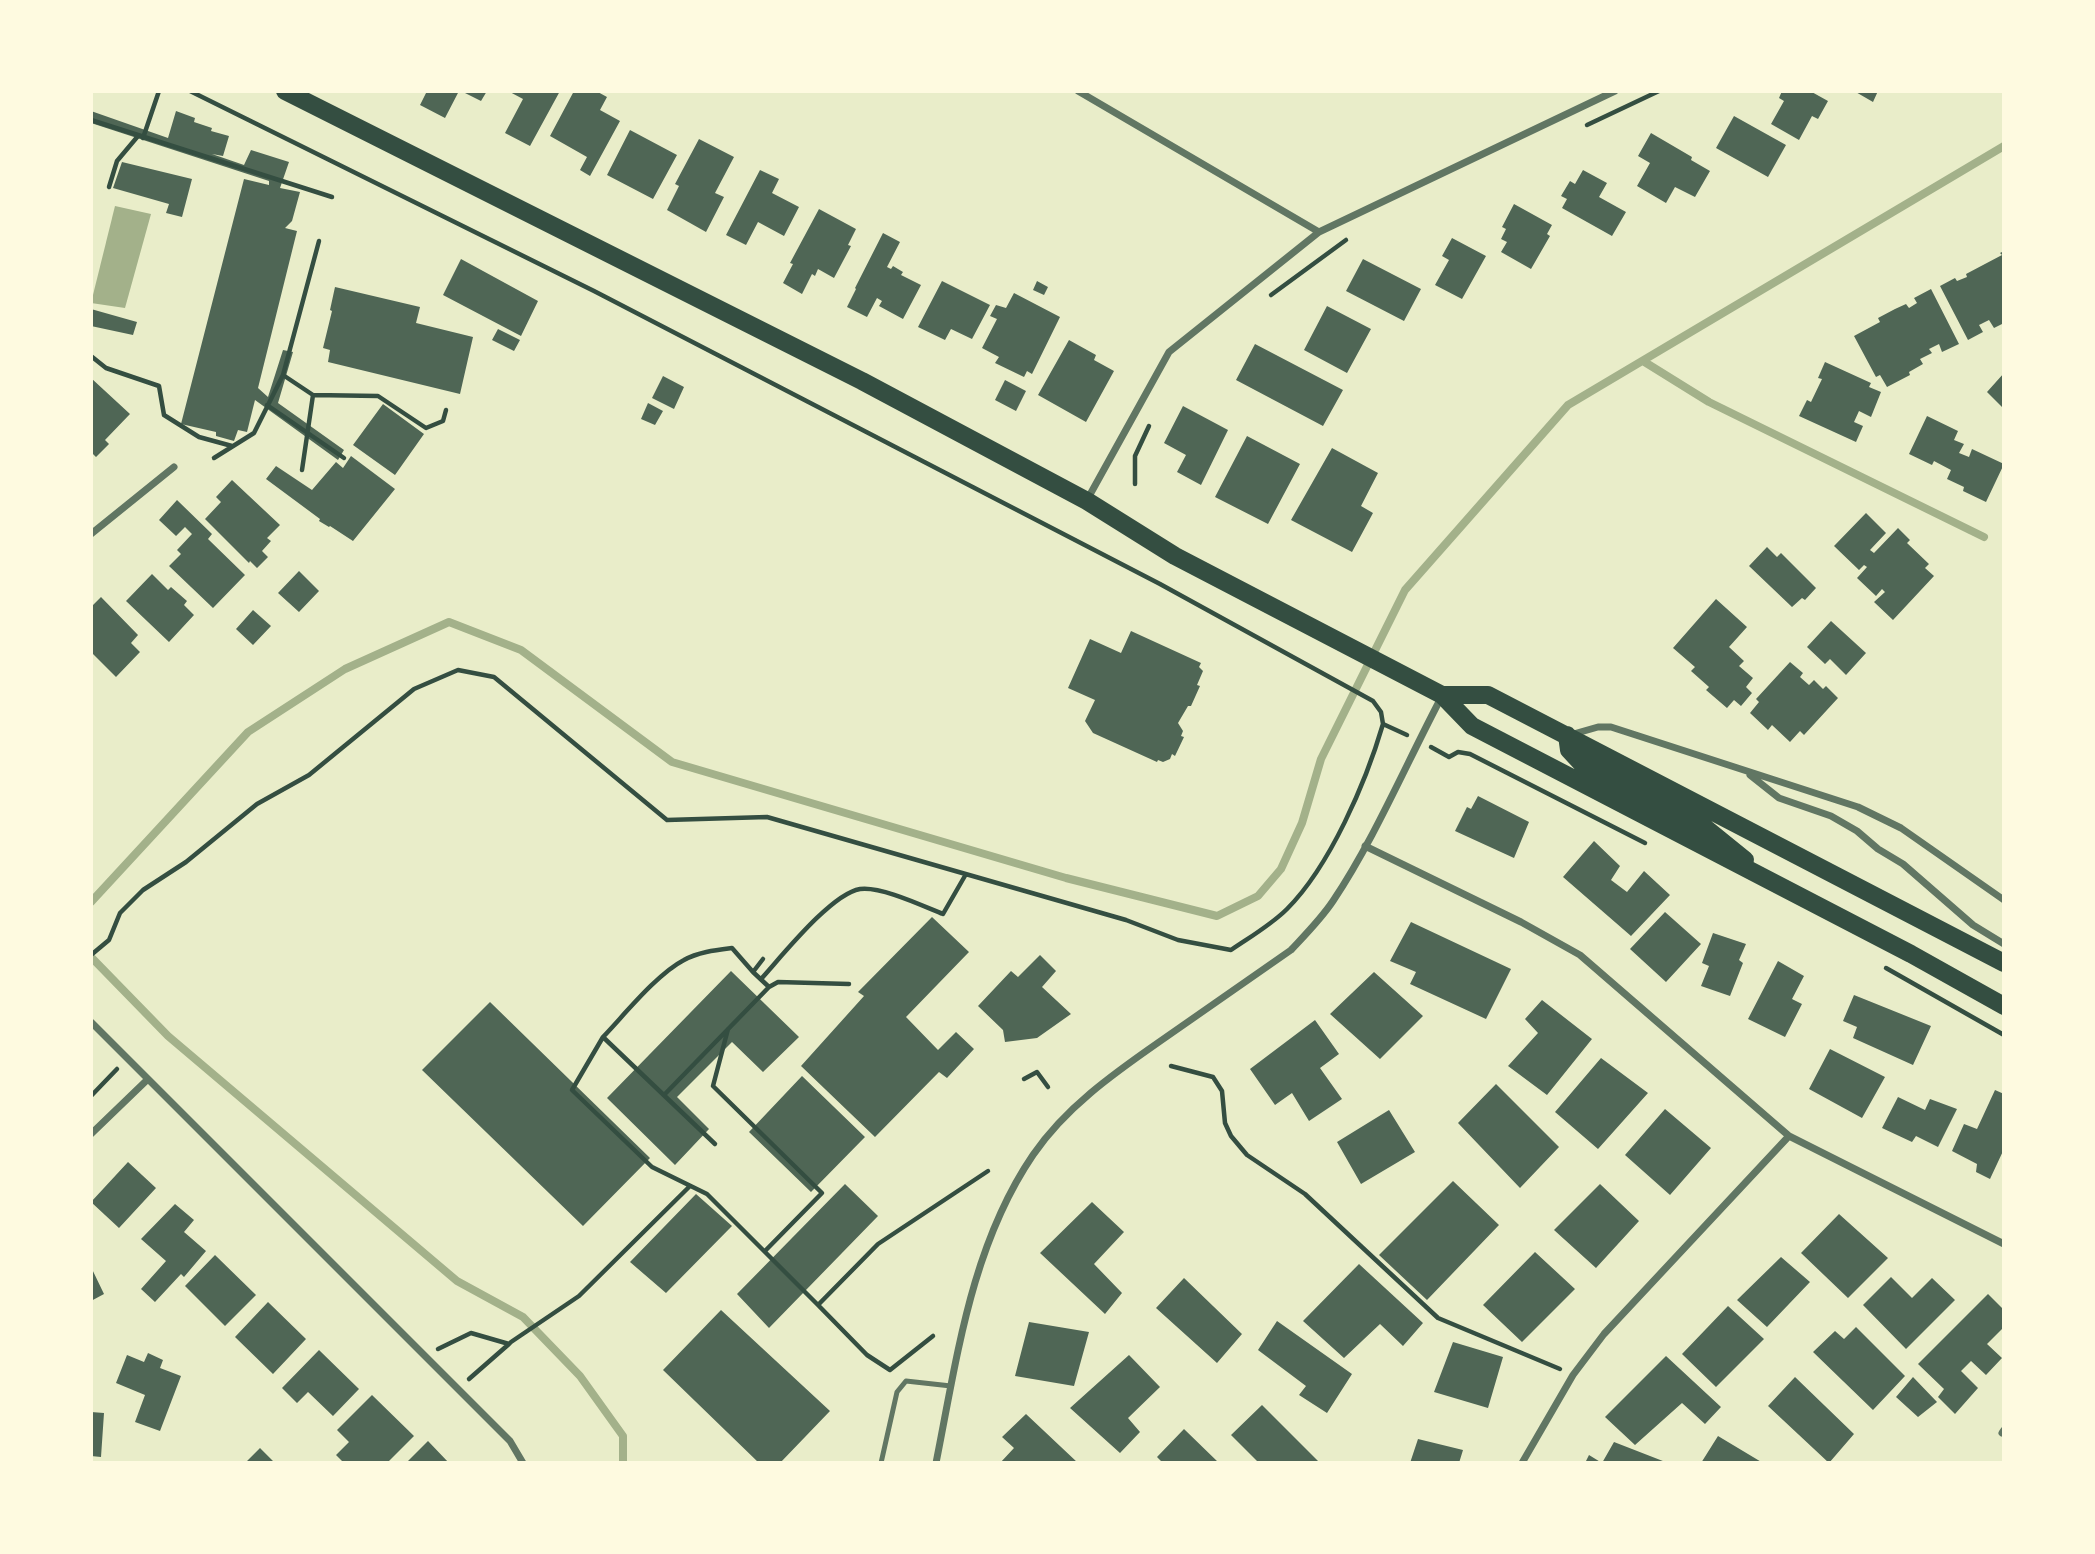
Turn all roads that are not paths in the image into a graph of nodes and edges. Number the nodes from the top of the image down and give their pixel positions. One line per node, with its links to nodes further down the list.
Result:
1 (285, 91): 6 (main road)
2 (1078, 91): 4 (street)
3 (1615, 91): 4 (street)
4 (1319, 232): 6 (street)
5 (174, 467): 7 (street)
6 (1087, 501): 8 (main road)
7 (91, 534)
8 (1442, 695): 9 (main road); 11 (street); 12 (main road)
9 (1567, 736): 10 (street); 12 (main road); 15 (main road)
10 (1744, 772): 13 (street); 14 (street)
11 (1365, 846): 20 (street); 22 (street)
12 (1766, 878): 16 (main road)
13 (2004, 900)
14 (2004, 944)
15 (2004, 962)
16 (2004, 1006)
17 (91, 1022): 18 (street)
18 (147, 1080): 19 (street); 23 (street)
19 (91, 1134)
20 (1789, 1136): 21 (street); 26 (street)
21 (2004, 1244)
22 (951, 1386): 24 (lane); 25 (street)
23 (523, 1463)
24 (881, 1463)
25 (936, 1463)
26 (1522, 1463)

